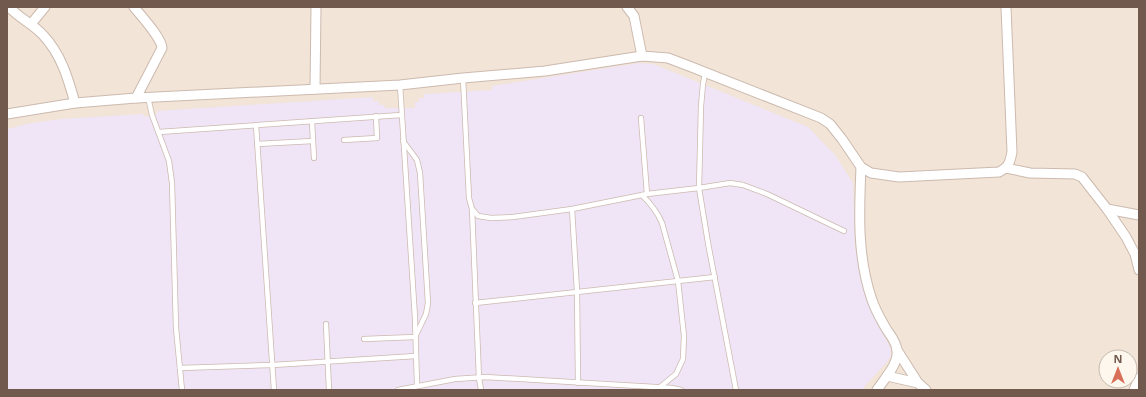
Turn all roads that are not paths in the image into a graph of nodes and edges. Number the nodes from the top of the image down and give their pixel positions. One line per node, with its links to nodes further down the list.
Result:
1 (9, 7): 7 (street)
2 (45, 7): 7 (street)
3 (134, 7): 14 (street)
4 (316, 7): 12 (street)
5 (627, 7): 8 (street)
6 (1006, 7): 29 (street)
7 (31, 24): 15 (street)
8 (642, 56): 9 (street); 10 (street)
9 (705, 73): 28 (street); 30 (lane)
10 (463, 78): 11 (street); 32 (lane)
11 (400, 84): 12 (street); 17 (lane)
12 (315, 89): 13 (street)
13 (148, 97): 14 (street); 22 (lane)
14 (136, 98): 15 (street)
15 (75, 103): 16 (street)
16 (7, 114)
17 (402, 115): 18 (lane); 25 (lane)
18 (376, 116): 20 (lane); 23 (lane)
19 (640, 118): 31 (lane)
20 (312, 121): 21 (lane); 24 (lane)
21 (256, 125): 22 (lane); 26 (lane)
22 (159, 132): 49 (lane)
23 (344, 140)
24 (313, 141): 26 (lane); 27 (lane)
25 (403, 141): 43 (lane); 43 (lane)
26 (257, 144): 48 (lane)
27 (314, 158)
28 (861, 167): 29 (street); 45 (street)
29 (1006, 168): 33 (street)
30 (699, 188): 31 (lane); 36 (lane); 38 (lane)
31 (644, 195): 34 (lane); 39 (lane)
32 (472, 208): 34 (lane); 41 (lane)
33 (1107, 209): 35 (street); 37 (street)
34 (572, 210): 40 (lane)
35 (1139, 215)
36 (844, 231)
37 (1139, 270)
38 (715, 277): 39 (lane); 63 (lane)
39 (678, 281): 40 (lane); 56 (lane)
40 (577, 291): 41 (lane); 53 (lane)
41 (475, 303): 51 (lane)
42 (326, 324): 47 (lane)
43 (415, 337): 44 (lane); 46 (lane)
44 (364, 339)
45 (897, 350): 50 (street); 54 (street)
46 (416, 356): 47 (lane); 55 (lane)
47 (328, 362): 48 (lane); 59 (lane)
48 (273, 365): 49 (lane); 58 (lane)
49 (180, 368): 57 (lane)
50 (887, 376): 54 (street); 64 (street)
51 (479, 378): 53 (lane); 55 (lane); 61 (lane)
52 (1139, 378): 66 (street)
53 (578, 383): 56 (lane)
54 (918, 383): 65 (street)
55 (417, 385): 60 (lane)
56 (660, 387): 62 (lane)
57 (182, 390)
58 (274, 390)
59 (329, 390)
60 (398, 390)
61 (481, 390)
62 (681, 390)
63 (736, 390)
64 (877, 390)
65 (926, 390)
66 (1134, 390)

